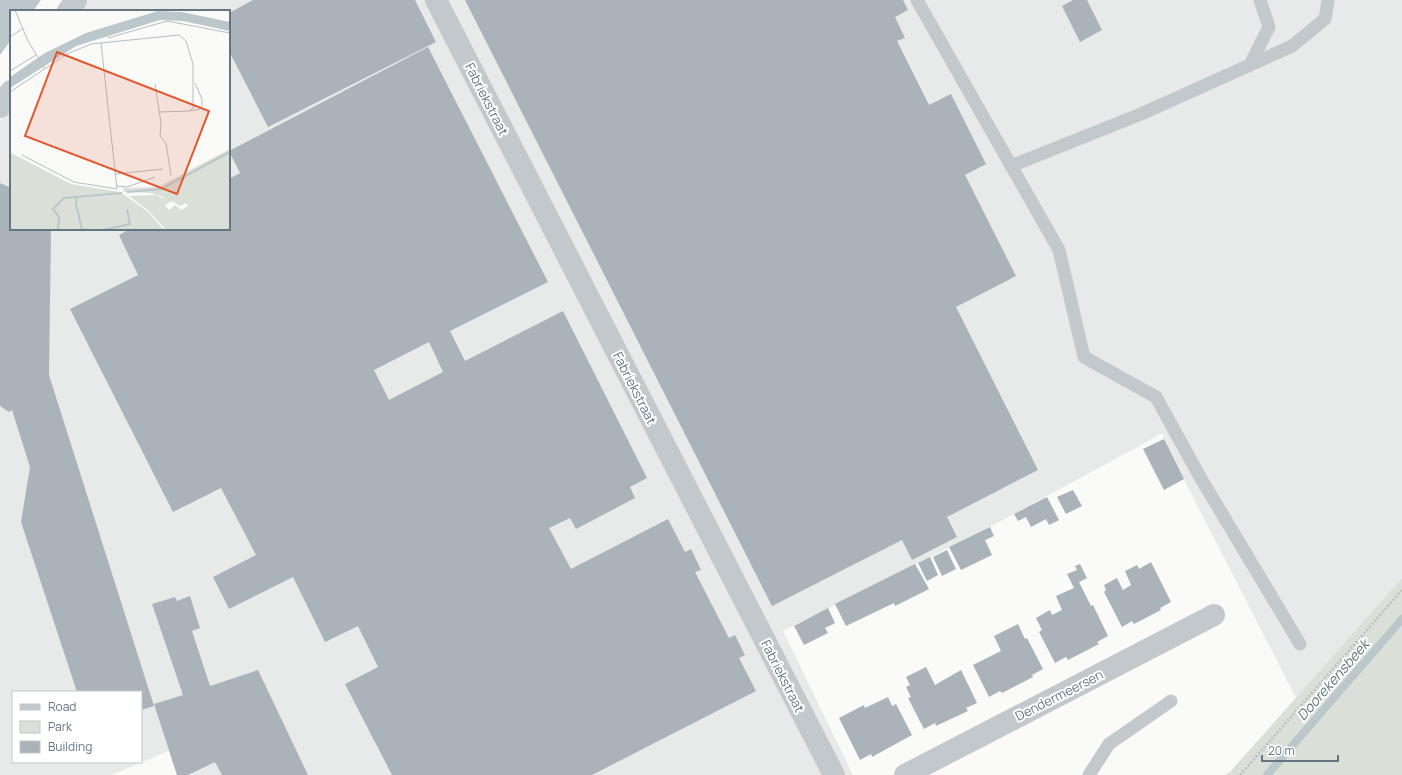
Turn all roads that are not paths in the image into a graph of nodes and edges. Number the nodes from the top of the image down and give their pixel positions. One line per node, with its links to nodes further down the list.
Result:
1 (76, 0): 6 (street)
2 (436, 0): 14 (street, Fabriekstraat)
3 (917, 0): 10 (lane)
4 (1260, 0): 7 (lane)
5 (1328, 0): 7 (lane)
6 (69, 10)
7 (1250, 65): 10 (lane)
8 (10, 92): 9 (street)
9 (0, 107)
10 (1011, 166): 12 (lane)
11 (1214, 615): 15 (street, Dendermeersen)
12 (1300, 644)
13 (1171, 701): 16 (lane)
14 (834, 775)
15 (905, 775)
16 (1089, 775)

